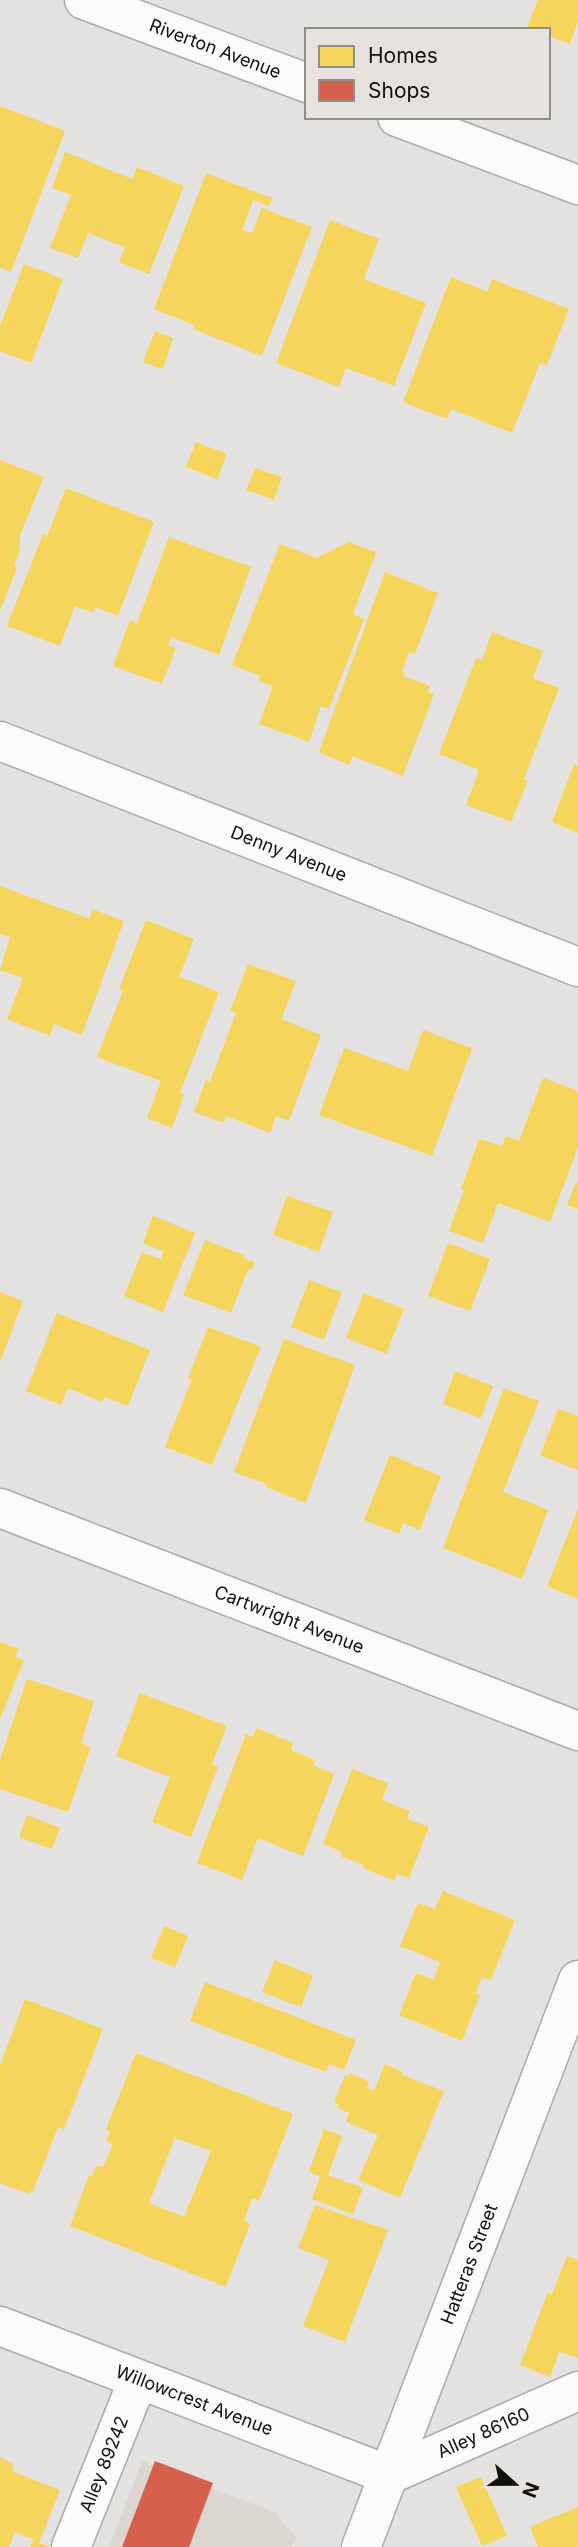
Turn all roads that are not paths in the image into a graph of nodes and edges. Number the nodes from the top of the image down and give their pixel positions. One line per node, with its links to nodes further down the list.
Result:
1 (84, 0): 2 (street, Riverton Avenue)
2 (305, 82)
3 (402, 119): 4 (street)
4 (578, 185)
5 (0, 741): 6 (street, Denny Avenue)
6 (578, 967)
7 (0, 1508): 8 (street, Cartwright Avenue)
8 (578, 1731)
9 (578, 1980): 13 (street, Hatteras Street)
10 (0, 2326): 11 (street, Willowcrest Avenue)
11 (138, 2380): 13 (street, Willowcrest Avenue); 14 (street, Alley 89242)
12 (578, 2391): 13 (street, Alley 86160)
13 (389, 2475): 15 (street, Hatteras Street)
14 (71, 2547)
15 (361, 2547)

